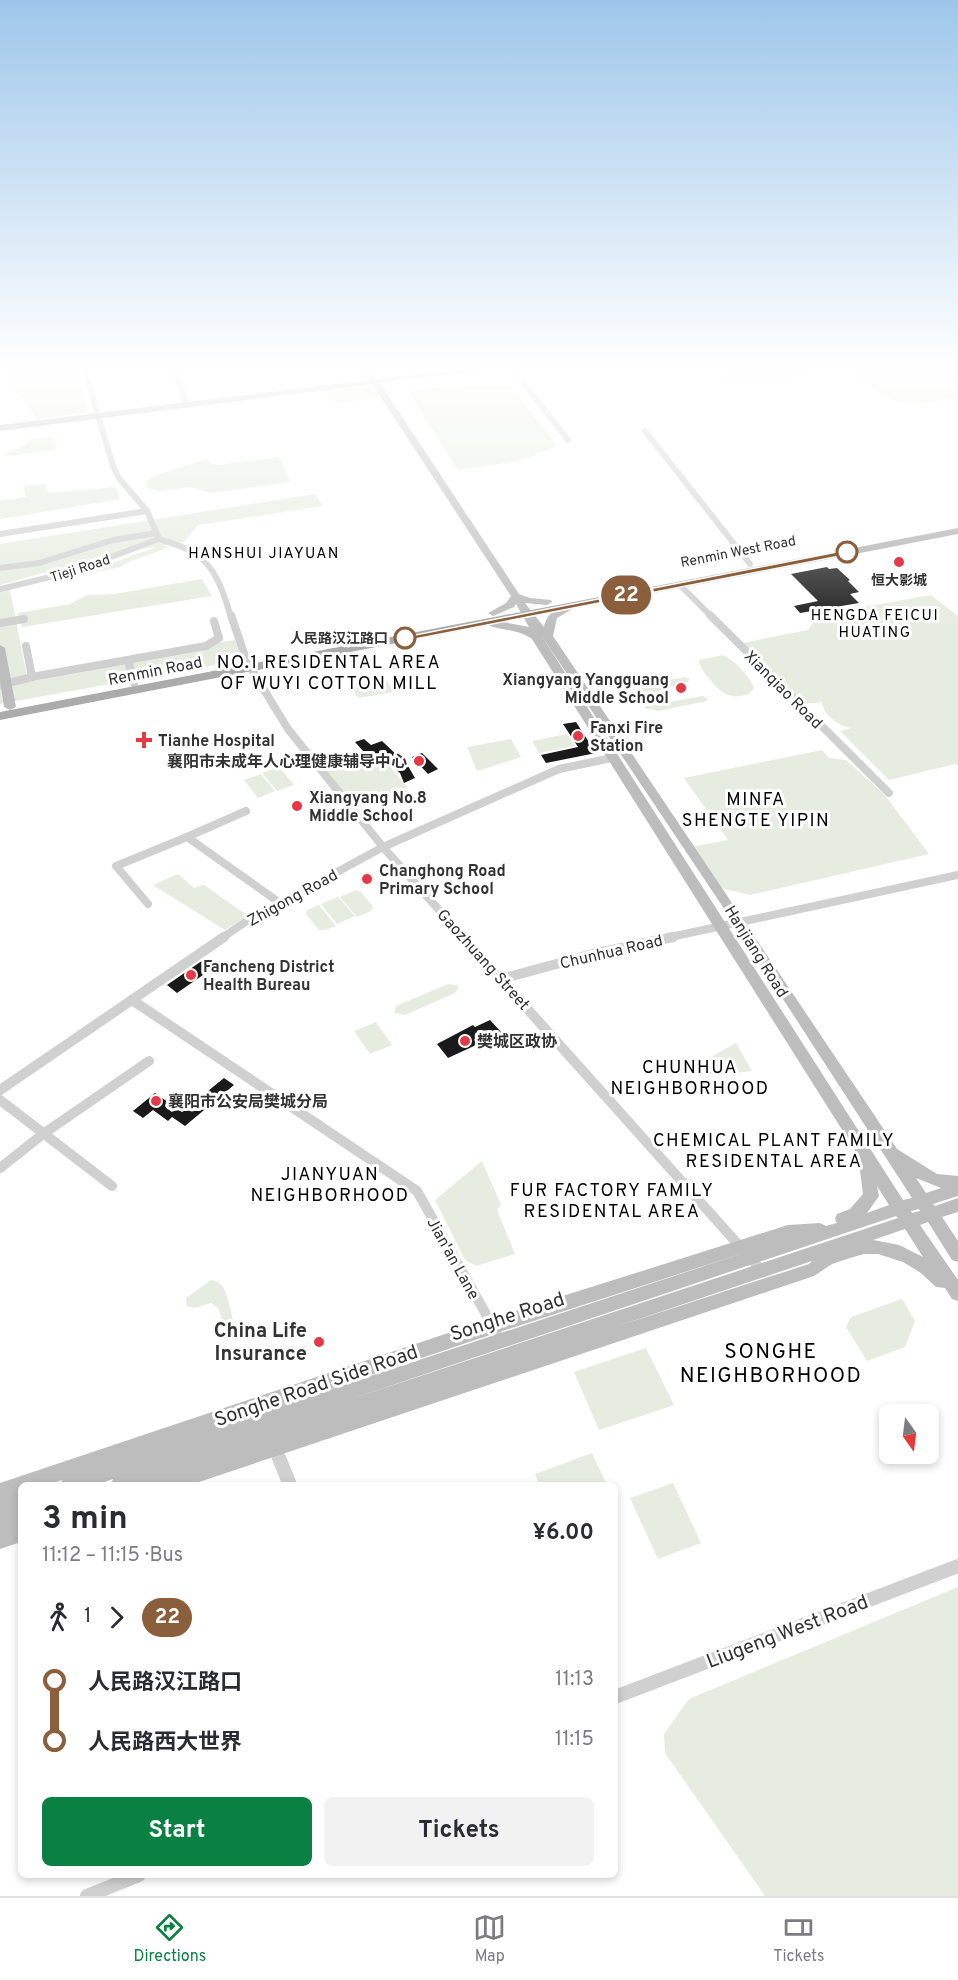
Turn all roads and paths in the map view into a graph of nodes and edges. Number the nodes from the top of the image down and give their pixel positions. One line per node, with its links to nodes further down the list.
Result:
1 (111, 456): 4 (street)
2 (424, 456): 12 (main road, Hanjiang Road)
3 (665, 456): 8 (street)
4 (147, 511): 6 (street); 7 (street)
5 (957, 531): 8 (main road, Renmin West Road); 10 (main road)
6 (0, 534)
7 (158, 536): 9 (street); 11 (street, Tieji Road); 23 (street, Gaozhuang Street)
8 (750, 564): 13 (main road, Renmin West Road)
9 (0, 568)
10 (680, 585): 14 (main road); 30 (street, Xianqiao Road)
11 (0, 589)
12 (516, 596): 13 (main road); 15 (main road); 19 (main road, Hanjiang Road)
13 (547, 602): 19 (main road, Renmin West Road)
14 (572, 606): 19 (main road); 19 (main road)
15 (491, 617): 19 (main road, Renmin Road); 19 (main road); 23 (main road, Renmin Road)
16 (24, 619): 18 (street)
17 (214, 621): 22 (street)
18 (0, 623)
19 (533, 623): 29 (main road, Hanjiang Road); 37 (main road, Hanjiang Road)
20 (26, 646): 24 (street)
21 (0, 648): 26 (main road)
22 (128, 660): 24 (street); 25 (street)
23 (249, 665): 25 (main road, Renmin Road); 28 (main road, Renmin Road); 33 (street, Gaozhuang Street)
24 (33, 677): 26 (street)
25 (134, 683): 27 (main road, Renmin Road)
26 (3, 684): 27 (main road)
27 (5, 708)
28 (0, 716)
29 (612, 758): 33 (street, Zhigong Road); 38 (main road, Hanjiang Road)
30 (889, 793)
31 (246, 811): 32 (street)
32 (187, 837): 35 (street); 36 (street)
33 (383, 847): 35 (street, Zhigong Road); 39 (street, Gaozhuang Street)
34 (958, 875): 37 (street)
35 (280, 903): 40 (street, Zhigong Road)
36 (148, 904)
37 (740, 922): 38 (street); 45 (main road, Hanjiang Road)
38 (722, 926): 39 (street, Chunhua Road); 46 (main road, Hanjiang Road)
39 (501, 979): 57 (street, Gaozhuang Street)
40 (132, 1000): 42 (street, Zhigong Road); 62 (street, Jian'an Lane)
41 (149, 1061): 44 (street)
42 (0, 1090)
43 (0, 1100): 44 (street)
44 (43, 1134): 47 (street); 49 (street)
45 (886, 1146): 48 (main road); 52 (main road, Hanjiang Road)
46 (865, 1152): 53 (main road, Hanjiang Road); 54 (main road)
47 (0, 1168)
48 (958, 1182)
49 (112, 1186)
50 (958, 1189): 52 (main road)
51 (958, 1205): 52 (main road)
52 (926, 1207): 53 (main road); 56 (main road, Hanjiang Road)
53 (904, 1214): 55 (main road); 59 (main road, Hanjiang Road)
54 (810, 1230): 55 (main road, Songhe Road Side Road); 57 (main road, Songhe Road Side Road)
55 (844, 1234): 57 (main road); 58 (main road, Songhe Road Side Road)
56 (958, 1255)
57 (751, 1258): 60 (main road); 62 (main road, Songhe Road Side Road)
58 (827, 1258): 60 (main road, Songhe Road Side Road); 61 (main road)
59 (958, 1294)
60 (702, 1298): 63 (main road, Songhe Road Side Road)
61 (958, 1300)
62 (497, 1333): 63 (main road, Songhe Road Side Road)
63 (270, 1426): 64 (main road, Songhe Road Side Road); 64 (main road, Songhe Road Side Road); 69 (street)
64 (188, 1453): 65 (main road, Songhe Road Side Road); 66 (main road); 67 (main road); 68 (main road, Songhe Road Side Road)
65 (48, 1482)
66 (80, 1482)
67 (126, 1482)
68 (166, 1482)
69 (289, 1482)
70 (18, 1488): 71 (main road, Songhe Road Side Road)
71 (0, 1492)
72 (18, 1502): 73 (main road)
73 (0, 1508)
74 (18, 1519): 75 (main road)
75 (0, 1525)
76 (18, 1533): 77 (main road)
77 (0, 1539)
78 (958, 1566): 79 (street, Liugeng West Road)
79 (618, 1696)
80 (132, 1878): 81 (street)
81 (87, 1896)

